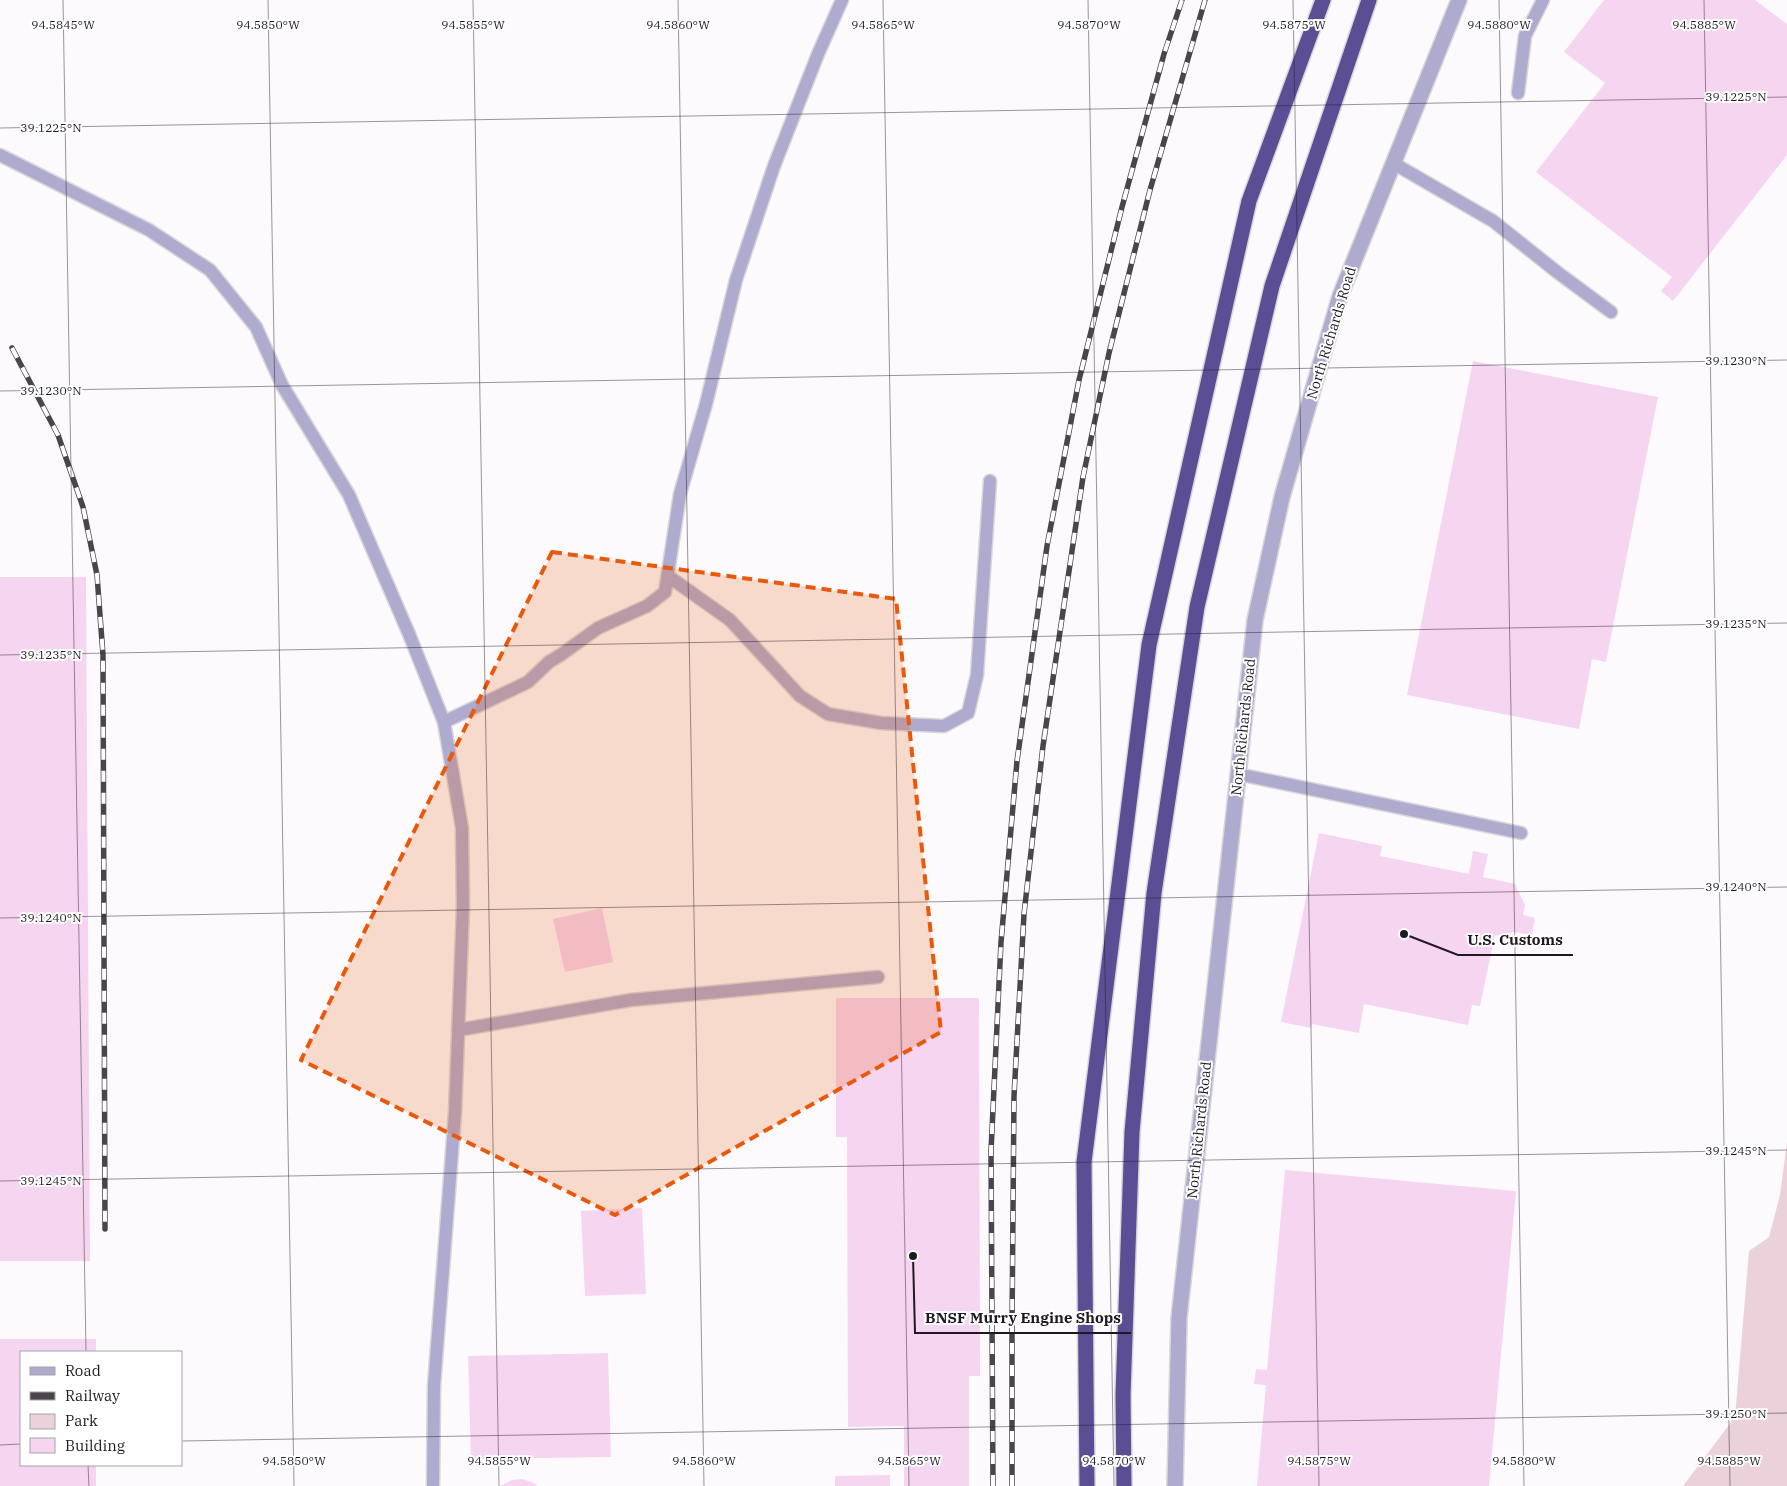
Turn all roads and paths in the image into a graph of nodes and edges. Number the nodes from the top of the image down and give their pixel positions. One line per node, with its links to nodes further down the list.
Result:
1 (842, 0): 11 (lane)
2 (1323, 0): 18 (highway)
3 (1369, 0): 19 (highway)
4 (1459, 0): 8 (street, North Richards Road)
5 (1543, 0): 6 (lane)
6 (1518, 92)
7 (0, 155): 12 (lane)
8 (1394, 163): 9 (lane); 13 (street, North Richards Road)
9 (1611, 312)
10 (990, 481): 11 (lane)
11 (668, 576): 12 (lane)
12 (444, 722): 16 (lane)
13 (1238, 774): 14 (lane); 20 (street, North Richards Road)
14 (1521, 834)
15 (878, 977): 16 (lane)
16 (458, 1030): 17 (lane)
17 (433, 1486)
18 (1087, 1486)
19 (1124, 1486)
20 (1175, 1486)

